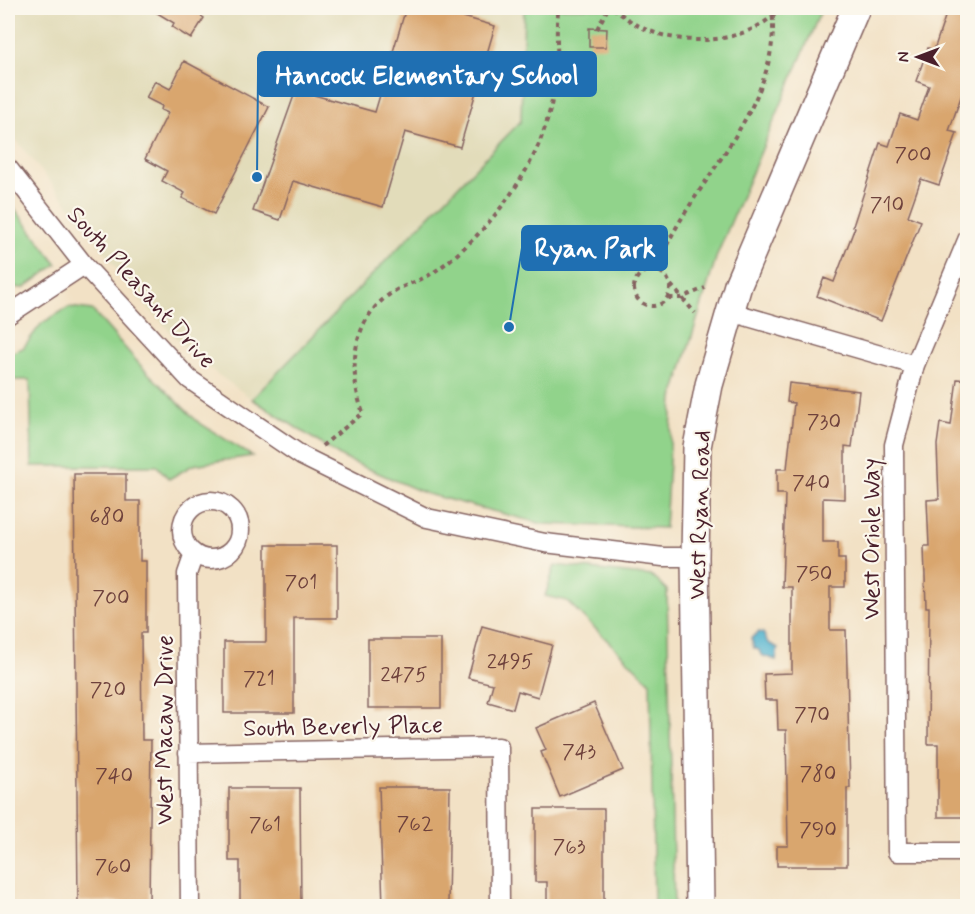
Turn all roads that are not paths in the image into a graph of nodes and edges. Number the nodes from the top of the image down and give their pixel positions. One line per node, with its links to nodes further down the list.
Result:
1 (856, 8): 5 (street, West Ryan Road)
2 (8, 168): 4 (street, South Pleasant Drive)
3 (968, 238): 7 (street, West Oriole Way)
4 (84, 265): 6 (street); 9 (street, South Pleasant Drive)
5 (731, 312): 7 (street); 9 (street, West Ryan Road)
6 (8, 315)
7 (915, 365): 11 (street, West Oriole Way)
8 (194, 554): 10 (street, West Macaw Drive)
9 (695, 556): 14 (street, West Ryan Road)
10 (188, 753): 12 (street, West Macaw Drive); 13 (street, South Beverly Place)
11 (968, 852)
12 (190, 906)
13 (500, 906)
14 (700, 906)

